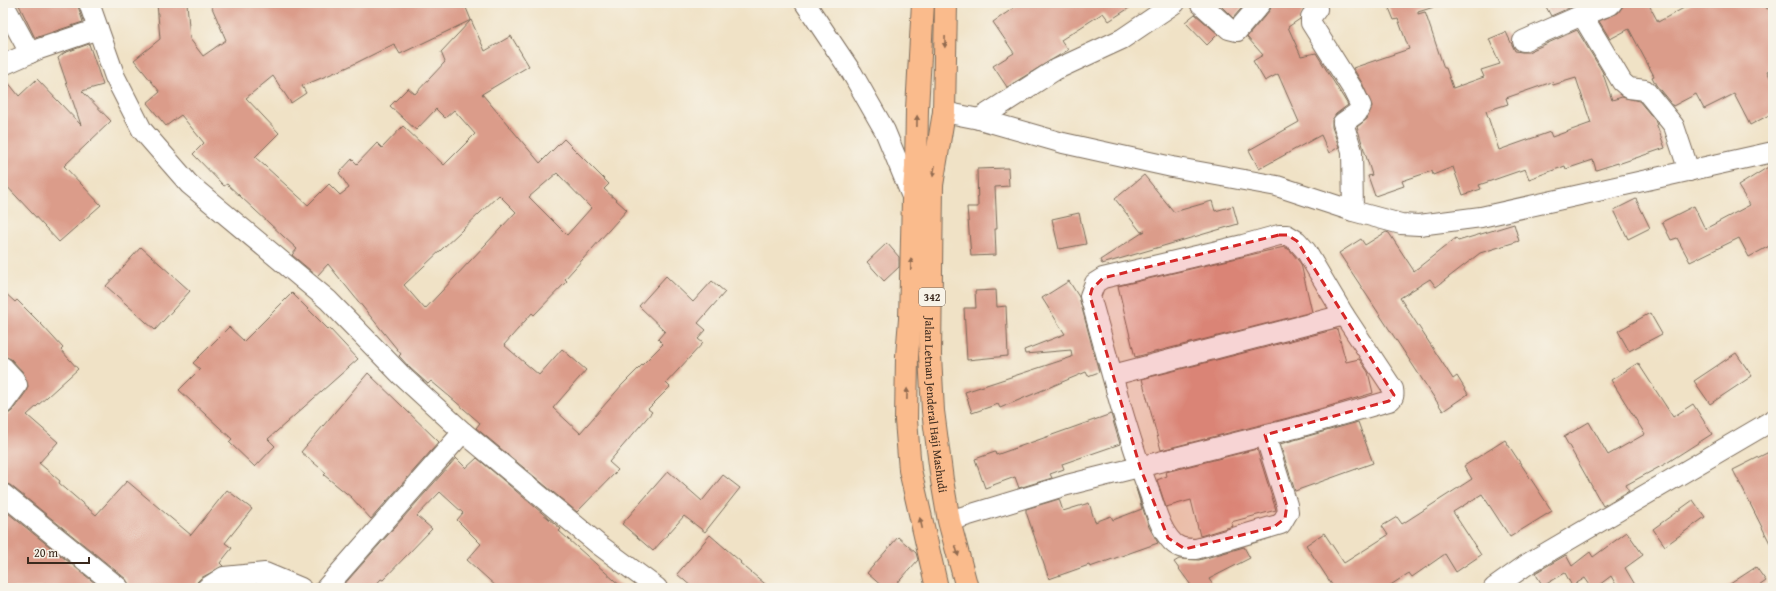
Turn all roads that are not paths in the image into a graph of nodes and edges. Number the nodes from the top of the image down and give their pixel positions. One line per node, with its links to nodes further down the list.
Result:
1 (3, 3): 14 (street)
2 (89, 3): 12 (street)
3 (805, 3): 20 (street)
4 (923, 3): 20 (main road, Jalan Letnan Jenderal Haji Mashudi / 342, one-way to 4)
5 (946, 3): 16 (main road, Jalan Letnan Jenderal Haji Mashudi / 342, one-way to 16)
6 (1175, 3): 17 (street)
7 (1200, 3): 8 (street)
8 (1261, 3)
9 (1314, 3): 21 (street)
10 (1612, 3): 11 (street)
11 (1582, 15): 13 (street); 19 (street)
12 (98, 29): 14 (street); 27 (street)
13 (1523, 41)
14 (30, 53): 15 (street)
15 (3, 65)
16 (944, 112): 17 (street); 31 (main road, Jalan Letnan Jenderal Haji Mashudi / 342, one-way to 31)
17 (979, 119): 21 (street)
18 (1773, 152): 19 (street)
19 (1689, 171): 21 (street)
20 (913, 198): 37 (main road, Jalan Letnan Jenderal Haji Mashudi / 342, one-way to 20)
21 (1353, 211)
22 (1344, 315): 24 (street); 24 (street); 28 (street)
23 (3, 367): 25 (street)
24 (1113, 375): 29 (street)
25 (3, 404)
26 (1773, 420): 39 (street)
27 (463, 432): 35 (street); 36 (street)
28 (1265, 435): 29 (street); 29 (street)
29 (1140, 467): 31 (street)
30 (3, 494): 32 (street)
31 (948, 521): 38 (main road, Jalan Letnan Jenderal Haji Mashudi / 342, one-way to 38)
32 (119, 588)
33 (207, 588): 34 (street)
34 (301, 588)
35 (326, 588)
36 (657, 588)
37 (937, 588)
38 (967, 588)
39 (1494, 588)

